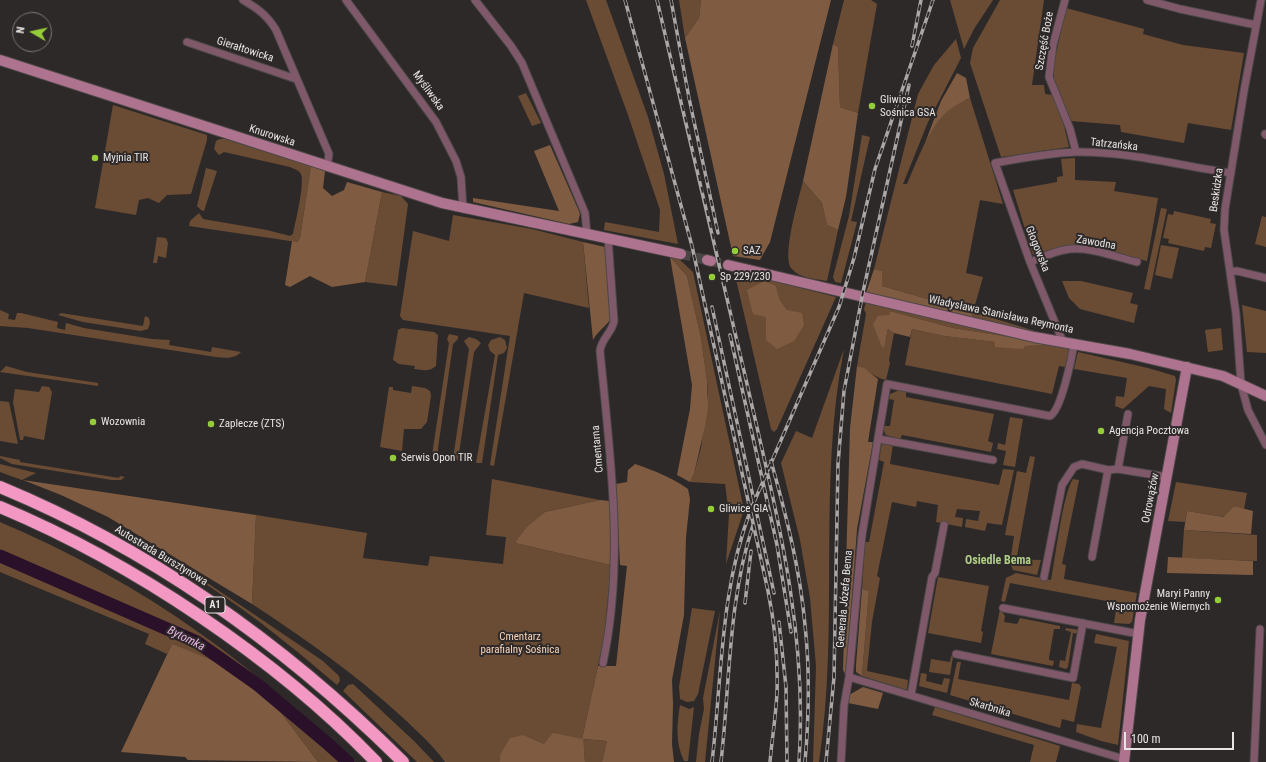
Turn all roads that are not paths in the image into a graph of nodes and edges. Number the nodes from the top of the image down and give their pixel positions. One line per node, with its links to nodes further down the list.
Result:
1 (243, 0): 10 (street, Gierałtowicka)
2 (346, 0): 15 (street, Myśliwska)
3 (475, 0): 16 (street)
4 (1064, 0): 11 (street, Szczęść Boże)
5 (1146, 0): 7 (street)
6 (1261, 0): 7 (street, Beskidzka)
7 (1256, 25): 14 (street, Beskidzka)
8 (187, 42): 10 (street, Gierałtowicka)
9 (0, 60): 13 (street, Knurowska)
10 (296, 78): 13 (street, Gierałtowicka)
11 (1076, 152): 12 (street, Tatrzańska); 14 (street, Tatrzańska)
12 (995, 163): 19 (street, Głogowska)
13 (327, 166): 15 (street, Knurowska)
14 (1231, 173): 22 (street, Beskidzka)
15 (463, 209): 16 (street, Knurowska)
16 (586, 234): 17 (street)
17 (608, 238): 18 (street); 46 (street, Cmentarna)
18 (680, 254)
19 (1030, 262): 20 (street, Zawodna); 24 (street, Głogowska)
20 (1137, 262)
21 (728, 265): 24 (street, Władysława Stanisława Reymonta)
22 (1230, 272): 23 (street); 27 (street, Beskidzka)
23 (1266, 278)
24 (1063, 342): 25 (street, Władysława Stanisława Reymonta)
25 (1074, 343): 26 (street, Władysława Stanisława Reymonta); 30 (street, Generała Józefa Bema)
26 (1187, 367): 27 (street, Władysława Stanisława Reymonta); 35 (street, Odrowążów)
27 (1241, 384): 28 (street, Władysława Stanisława Reymonta); 31 (street, Beskidzka)
28 (1266, 396)
29 (1128, 414): 33 (street)
30 (879, 439): 32 (street); 47 (street, Generała Józefa Bema)
31 (1266, 445)
32 (993, 460)
33 (1118, 469): 34 (street); 35 (street)
34 (1108, 470): 39 (street); 40 (street)
35 (1167, 477): 44 (street, Odrowążów)
36 (0, 487): 51 (highway, Autostrada Bursztynowa / A1)
37 (0, 507): 50 (highway, A1)
38 (944, 525): 48 (street)
39 (1092, 557)
40 (1044, 577)
41 (1003, 608): 42 (street)
42 (1083, 623): 44 (street); 45 (street)
43 (1260, 629): 53 (street)
44 (1139, 634): 49 (street, Odrowążów)
45 (956, 654)
46 (603, 663)
47 (849, 677): 48 (street, Skarbnika); 52 (street, Generała Józefa Bema)
48 (911, 695): 49 (street, Skarbnika)
49 (1124, 761)
50 (376, 762)
51 (403, 762)
52 (841, 762)
53 (1254, 762)

